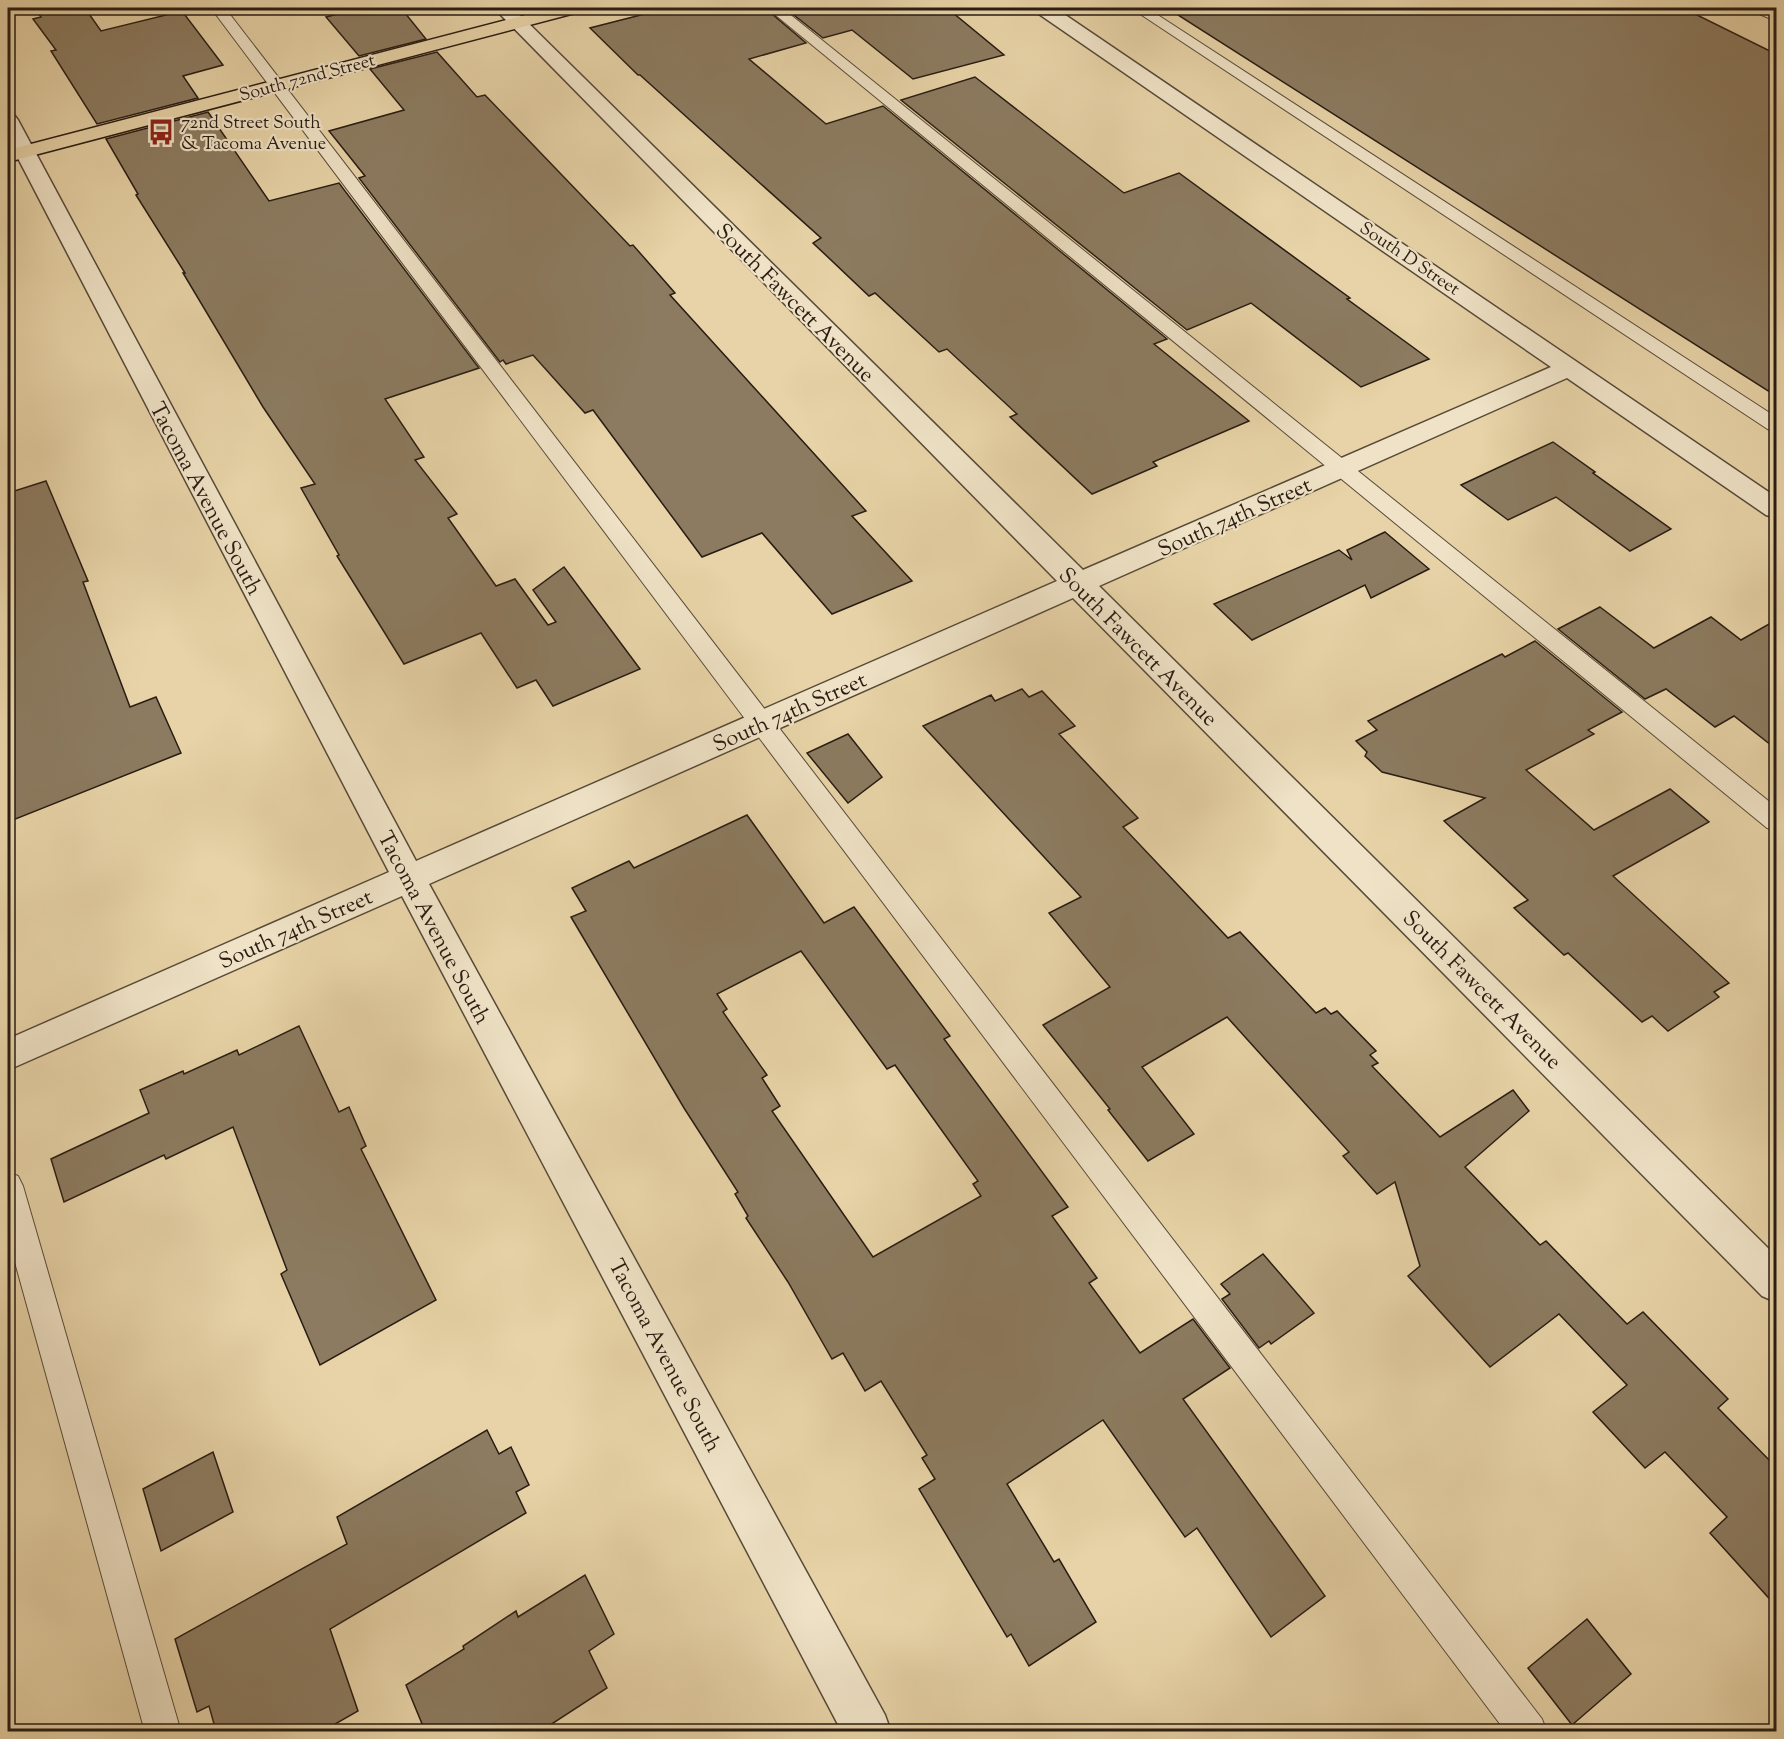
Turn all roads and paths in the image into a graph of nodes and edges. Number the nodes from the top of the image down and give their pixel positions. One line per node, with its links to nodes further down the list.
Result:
1 (219, 8): 9 (lane)
2 (572, 8): 7 (main road, South 72nd Street)
3 (774, 8): 14 (lane)
4 (1043, 8): 12 (street, South D Street)
5 (1138, 8): 13 (lane)
6 (1757, 8): 8 (lane)
7 (511, 15): 9 (main road, South 72nd Street); 16 (street, South Fawcett Avenue)
8 (1776, 17)
9 (277, 85): 11 (main road, South 72nd Street); 17 (lane)
10 (8, 120): 11 (street, Tacoma Avenue South)
11 (16, 154): 19 (street, Tacoma Avenue South)
12 (1571, 367): 14 (street, South 74th Street); 15 (street, South D Street)
13 (1776, 426)
14 (1342, 468): 16 (street, South 74th Street); 18 (lane)
15 (1776, 508)
16 (1078, 584): 17 (street, South 74th Street); 22 (street, South Fawcett Avenue)
17 (762, 723): 19 (street, South 74th Street); 25 (lane)
18 (1776, 821)
19 (409, 878): 20 (street, South 74th Street); 24 (street, Tacoma Avenue South)
20 (8, 1055)
21 (8, 1186): 23 (lane)
22 (1776, 1283)
23 (163, 1731)
24 (868, 1731)
25 (1529, 1731)

